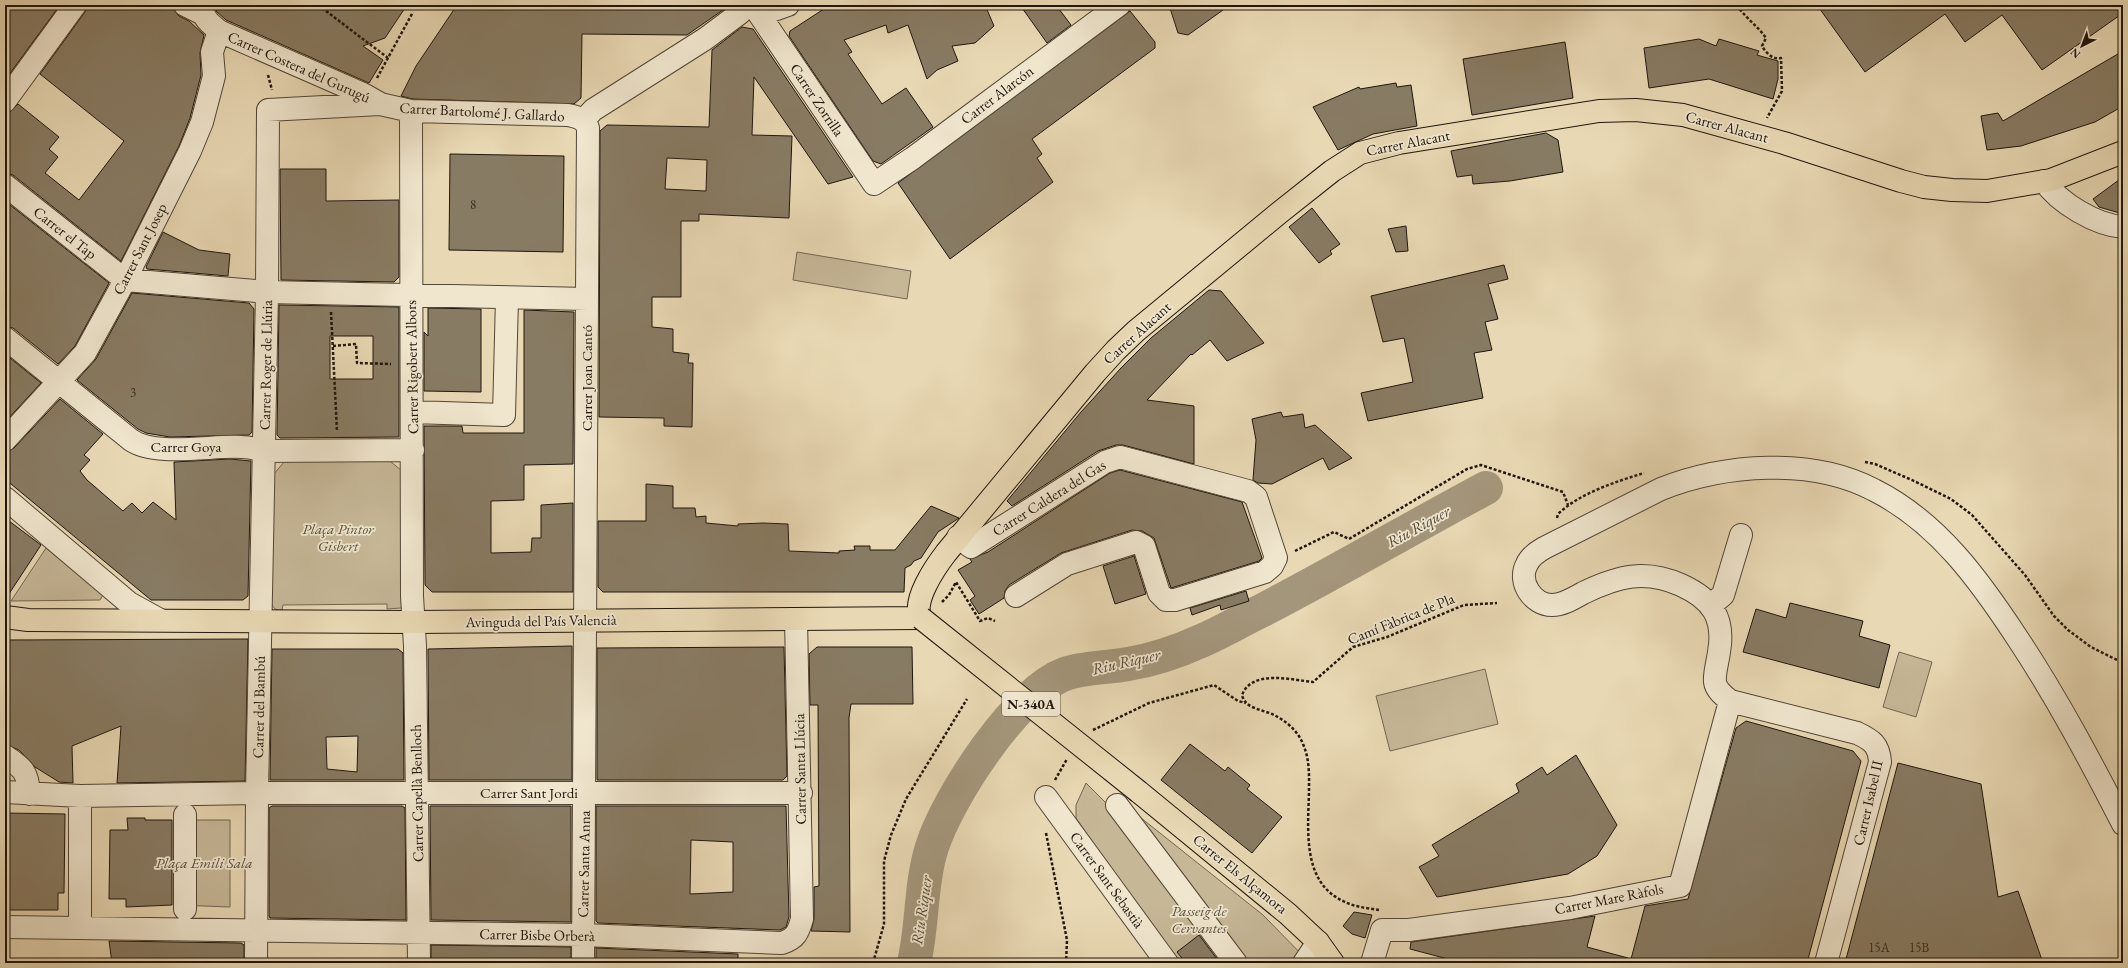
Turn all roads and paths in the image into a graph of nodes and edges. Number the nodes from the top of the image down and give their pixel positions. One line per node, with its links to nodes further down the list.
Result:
1 (75, 5): 13 (street)
2 (318, 5): 11 (path)
3 (788, 5): 7 (street)
4 (1119, 5): 20 (street, Carrer Alarcón)
5 (1737, 5): 17 (path)
6 (197, 8): 9 (street)
7 (751, 11): 16 (street); 20 (street, Carrer Zorrilla)
8 (413, 12): 11 (path)
9 (219, 31): 10 (street, Carrer Costera del Gurugú); 23 (street, Carrer Sant Josep)
10 (261, 50): 12 (street, Carrer Costera del Gurugú); 14 (path)
11 (388, 58): 12 (path)
12 (373, 100): 14 (street, Carrer Bartolomé J. Gallardo); 15 (street, Carrer Bartolomé J. Gallardo)
13 (5, 101)
14 (273, 109): 24 (street, Carrer Roger de Llúria)
15 (411, 111): 16 (street, Carrer Bartolomé J. Gallardo); 25 (street, Carrer Rigobert Albors)
16 (586, 128): 27 (street, Carrer Joan Cantó)
17 (1758, 135): 19 (main road, Carrer Alacant); 43 (main road, Carrer Alacant)
18 (2123, 152): 19 (main road, Carrer Alacant)
19 (2044, 181): 22 (street)
20 (874, 184)
21 (5, 185): 23 (street, Carrer el Tap)
22 (2123, 227)
23 (125, 280): 24 (street); 32 (street, Carrer Sant Josep)
24 (267, 292): 25 (street); 37 (street, Carrer Roger de Llúria)
25 (411, 296): 26 (street); 33 (street, Carrer Rigobert Albors)
26 (507, 298): 27 (street); 33 (street)
27 (587, 299): 56 (street, Carrer Joan Cantó)
28 (331, 309): 30 (path)
29 (5, 338): 32 (street, Carrer Goya)
30 (333, 346): 31 (path); 34 (path)
31 (390, 364)
32 (59, 382): 35 (street, Carrer Sant Josep); 37 (street, Carrer Goya)
33 (412, 412): 36 (street, Carrer Rigobert Albors)
34 (338, 438)
35 (5, 440)
36 (413, 450): 37 (street); 58 (street, Carrer Rigobert Albors)
37 (264, 451): 55 (street, Carrer Roger de Llúria)
38 (1861, 461): 59 (path)
39 (1651, 471): 41 (path)
40 (5, 498): 54 (street, Avinguda del País Valencià)
41 (1568, 505): 44 (path); 45 (path)
42 (1741, 535): 49 (street)
43 (958, 537): 45 (street, Carrer Caldera del Gas); 47 (main road, Carrer Alacant)
44 (1557, 541): 49 (street); 76 (street)
45 (1276, 558): 46 (street)
46 (1016, 596)
47 (932, 598): 51 (main road, Carrer Alacant); 52 (main road, Carrer Alacant); 57 (path)
48 (1497, 603): 62 (path, Camí Fàbrica de Pla)
49 (1711, 605): 61 (street)
50 (5, 617): 54 (main road, Avinguda del País Valencià)
51 (885, 618): 52 (main road, Avinguda del País Valencià); 53 (main road, Avinguda del País Valencià)
52 (921, 618): 86 (main road, Carrer Els Alçamora / N-340A, bridge)
53 (796, 619): 56 (main road, Avinguda del País Valencià); 70 (street, Carrer Santa Llúcia)
54 (160, 620): 55 (main road, Avinguda del País Valencià)
55 (261, 621): 58 (main road, Avinguda del País Valencià); 67 (street, Carrer del Bambú)
56 (586, 621): 58 (main road, Avinguda del País Valencià); 69 (street, Carrer Santa Anna)
57 (995, 621)
58 (413, 622): 68 (street, Carrer Capellà Benlloch)
59 (2123, 664)
60 (967, 699): 90 (path)
61 (1730, 700): 83 (street, Carrer Mare Ràfols); 97 (street, Carrer Isabel II)
62 (1247, 704): 63 (path); 83 (path)
63 (1090, 732)
64 (1071, 754): 73 (path)
65 (9, 762): 71 (street)
66 (5, 792): 71 (street)
67 (257, 793): 68 (street, Carrer Sant Jordi); 72 (street); 82 (street)
68 (417, 793): 69 (street, Carrer Sant Jordi); 84 (street, Carrer Capellà Benlloch)
69 (584, 793): 70 (street, Carrer Sant Jordi); 85 (street, Carrer Santa Anna)
70 (801, 793): 79 (street, Carrer Santa Llúcia)
71 (29, 794): 72 (street)
72 (80, 796): 81 (street)
73 (1046, 797): 92 (street, Carrer Sant Sebastià)
74 (1117, 805): 93 (street)
75 (185, 815): 78 (street)
76 (2123, 824)
77 (1046, 830): 91 (path)
78 (185, 909)
79 (802, 919): 85 (street, Carrer Bisbe Orberà)
80 (5, 927): 81 (street)
81 (80, 927): 82 (street)
82 (257, 929): 84 (street, Carrer Bisbe Orberà); 87 (street)
83 (1382, 930): 96 (street)
84 (418, 932): 85 (street, Carrer Bisbe Orberà); 88 (street, Carrer Capellà Benlloch)
85 (583, 935): 89 (street, Carrer Santa Anna)
86 (1318, 942): 94 (street); 95 (main road, Carrer Els Alçamora)
87 (256, 963)
88 (419, 963)
89 (583, 963)
90 (873, 963)
91 (1066, 963)
92 (1167, 963)
93 (1236, 963)
94 (1304, 963)
95 (1333, 963)
96 (1372, 963)
97 (1826, 963)

